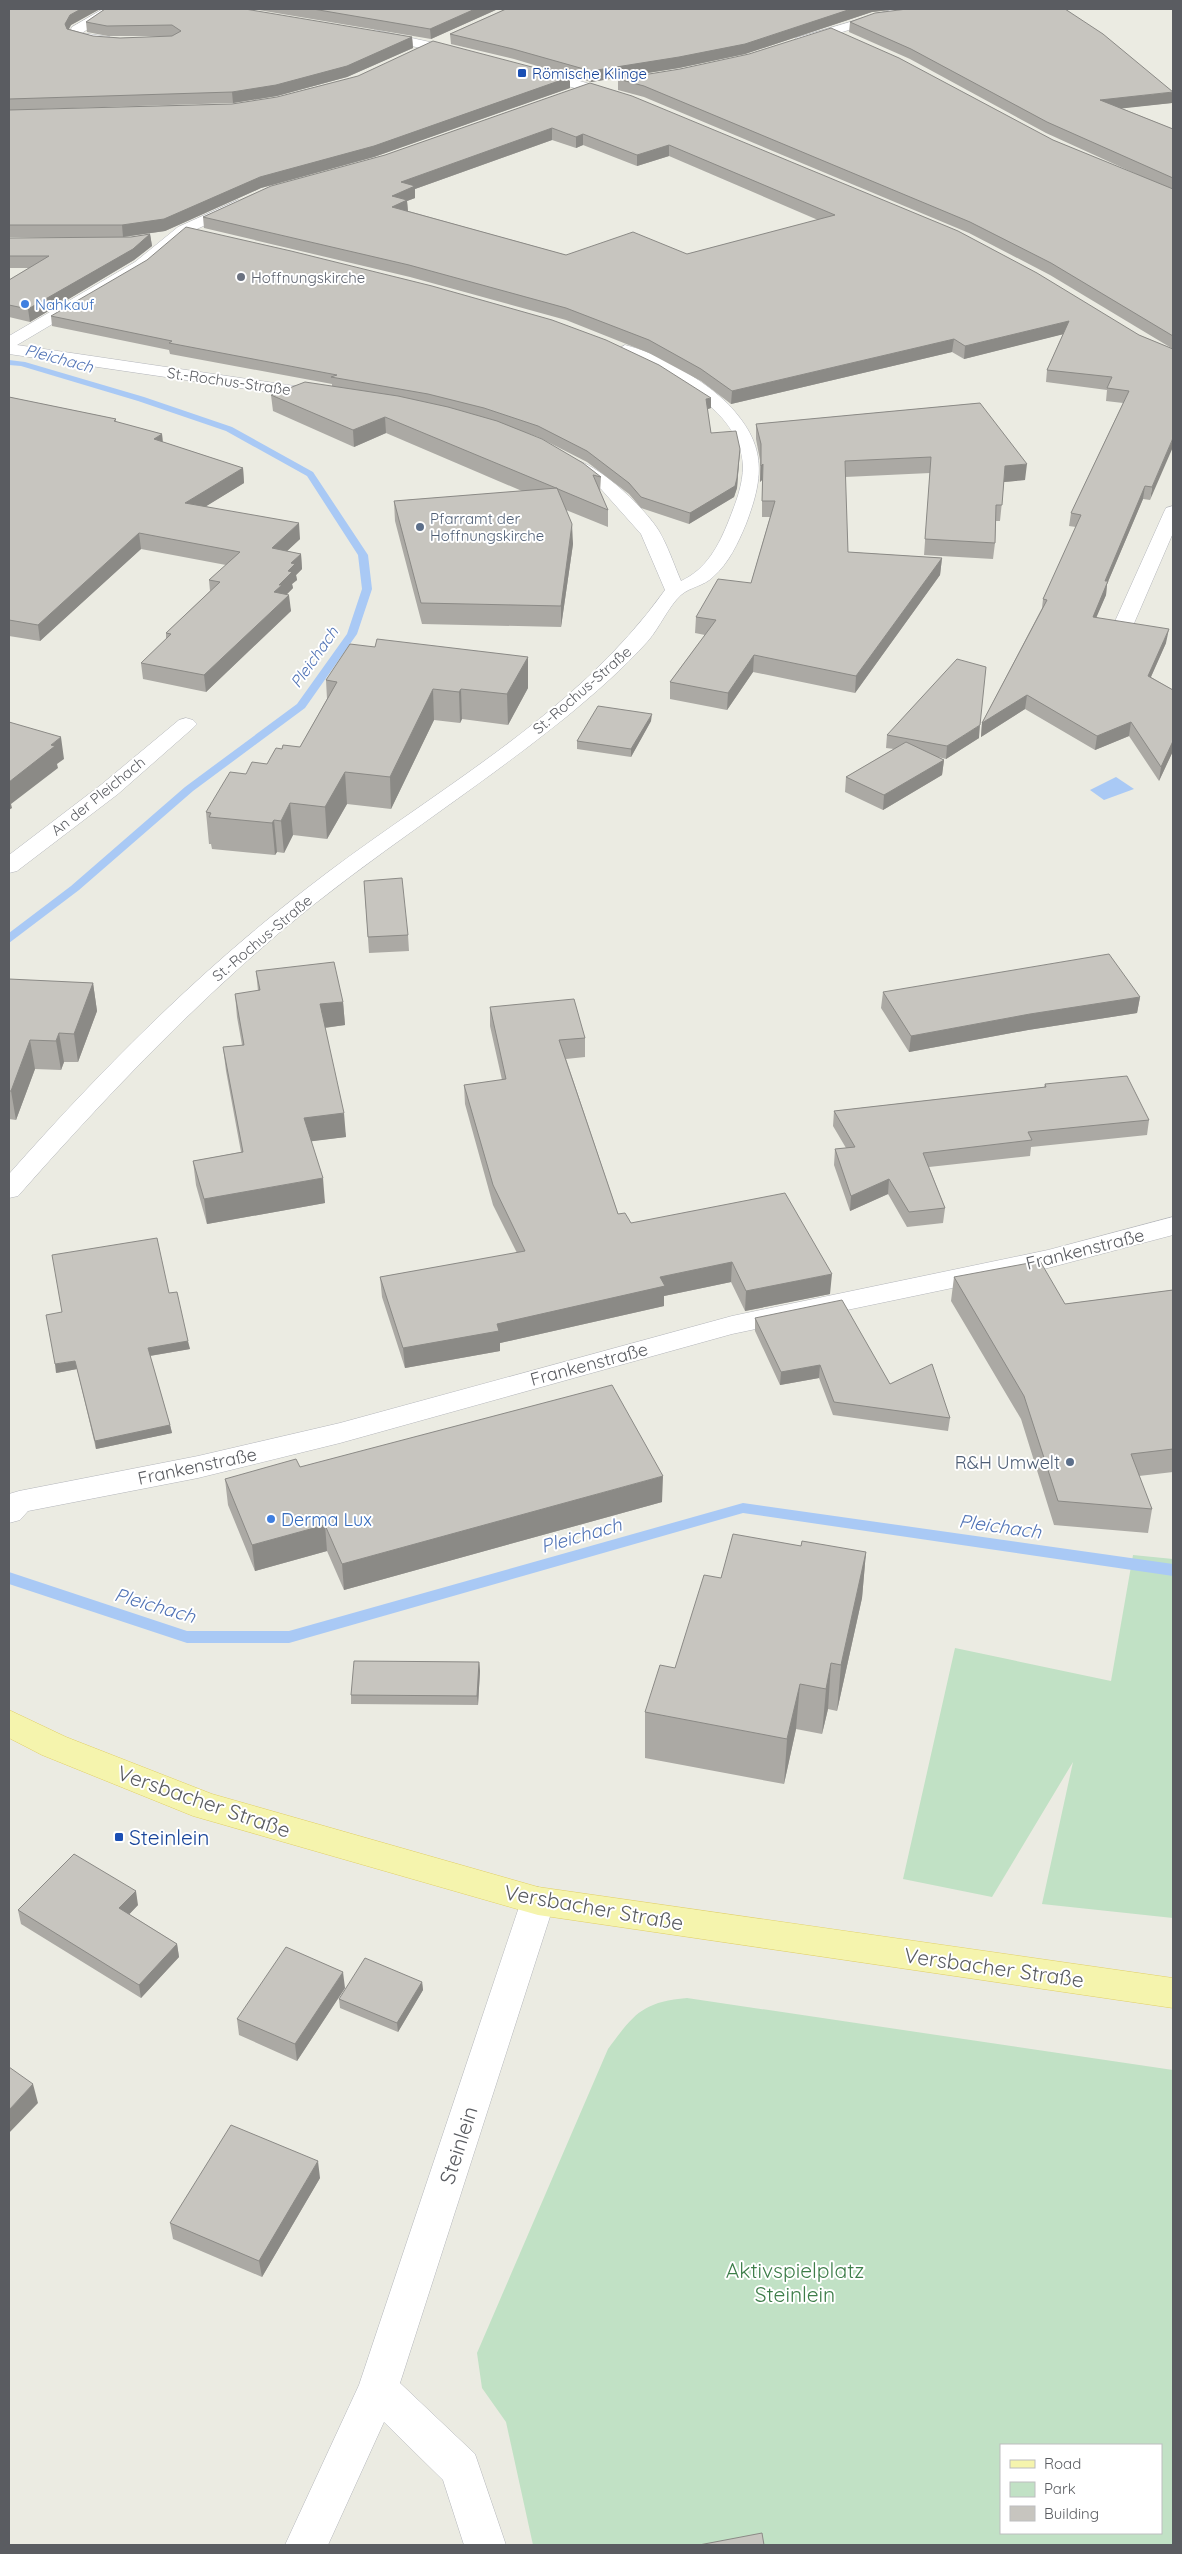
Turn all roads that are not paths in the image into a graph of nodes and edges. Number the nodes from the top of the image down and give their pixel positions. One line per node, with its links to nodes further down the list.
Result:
1 (112, 9): 7 (street)
2 (935, 9): 4 (street)
3 (360, 31): 8 (street)
4 (831, 31): 6 (street); 9 (street)
5 (455, 35): 8 (street)
6 (857, 40)
7 (119, 41)
8 (430, 46): 10 (street); 11 (street)
9 (785, 46)
10 (413, 54)
11 (478, 57)
12 (522, 68): 14 (street)
13 (625, 83): 14 (street)
14 (590, 88): 15 (street); 16 (street)
15 (562, 98)
16 (630, 100)
17 (249, 200): 18 (street)
18 (179, 233): 19 (street); 20 (street); 21 (street)
19 (210, 236)
20 (149, 239)
21 (9, 343)
22 (611, 344): 27 (street)
23 (9, 349): 24 (street, St.-Rochus-Straße)
24 (346, 398)
25 (556, 455): 27 (street)
26 (1173, 512): 28 (street)
27 (675, 590): 31 (street, St.-Rochus-Straße)
28 (1122, 628)
29 (186, 724): 30 (street, An der Pleichach)
30 (9, 866)
31 (9, 1190)
32 (1173, 1226): 33 (street, Frankenstraße)
33 (12, 1501)
34 (9, 1723): 35 (main road, Versbacher Straße)
35 (538, 1902): 36 (main road, Versbacher Straße); 37 (street, Steinlein)
36 (1173, 1993)
37 (378, 2389): 38 (street, Steinlein); 39 (street)
38 (306, 2545)
39 (485, 2545)

